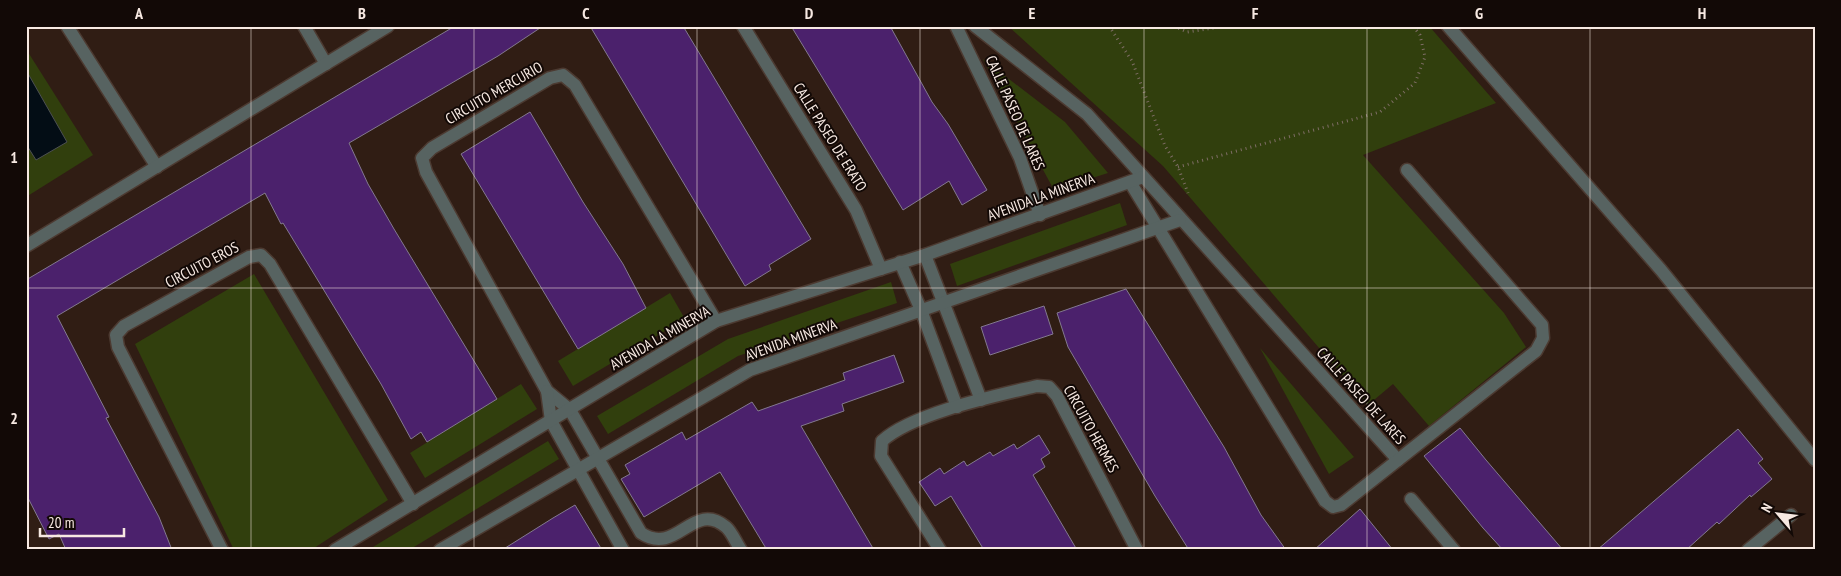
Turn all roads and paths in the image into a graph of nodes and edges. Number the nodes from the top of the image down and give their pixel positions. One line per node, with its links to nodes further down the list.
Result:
1 (68, 26): 13 (street)
2 (304, 26): 12 (street)
3 (388, 26): 12 (street)
4 (743, 26): 23 (street, CALLE PASEO DE ERATO)
5 (956, 26): 17 (street, CALLE PASEO DE LARES)
6 (975, 26): 15 (street, CALLE PASEO DE LARES)
7 (1109, 26): 10 (path)
8 (1174, 26): 9 (path)
9 (1227, 26)
10 (1413, 26)
11 (1448, 26): 34 (street)
12 (326, 64): 13 (street)
13 (157, 167): 20 (street)
14 (1407, 170): 33 (street)
15 (1143, 177): 16 (street, AVENIDA LA MINERVA); 18 (street, CALLE PASEO DE LARES)
16 (1130, 182): 17 (street, AVENIDA LA MINERVA); 19 (street, CALLE PASEO DE LARES)
17 (1040, 215): 21 (street, AVENIDA LA MINERVA)
18 (1180, 220): 19 (street, AVENIDA MINERVA); 33 (street, CALLE PASEO DE LARES)
19 (1158, 229): 24 (street, AVENIDA MINERVA); 33 (street, CALLE PASEO DE LARES)
20 (26, 246)
21 (925, 255): 22 (street, AVENIDA LA MINERVA); 24 (street)
22 (900, 262): 23 (street, AVENIDA LA MINERVA); 25 (street)
23 (880, 269): 26 (street, AVENIDA LA MINERVA)
24 (945, 302): 25 (street, AVENIDA MINERVA); 28 (street)
25 (921, 310): 29 (street); 32 (street, AVENIDA MINERVA)
26 (716, 321): 27 (street, CIRCUITO MERCURIO); 30 (street, AVENIDA LA MINERVA)
27 (548, 391): 30 (street, CIRCUITO MERCURIO); 31 (street, CIRCUITO MERCURIO)
28 (981, 400): 29 (street, CIRCUITO HERMES); 45 (street, CIRCUITO HERMES)
29 (958, 407): 44 (street, CIRCUITO HERMES)
30 (570, 410): 31 (street, AVENIDA LA MINERVA); 32 (street, CIRCUITO MERCURIO)
31 (551, 421): 35 (street, CIRCUITO MERCURIO); 37 (street, AVENIDA LA MINERVA)
32 (598, 457): 35 (street, AVENIDA MINERVA); 43 (street, CIRCUITO MERCURIO)
33 (1398, 460)
34 (1815, 460)
35 (578, 469): 41 (street, AVENIDA MINERVA); 42 (street, CIRCUITO MERCURIO)
36 (1411, 499): 46 (street)
37 (413, 504): 39 (street, CIRCUITO EROS); 40 (street, AVENIDA LA MINERVA)
38 (1790, 515): 47 (street)
39 (222, 550)
40 (336, 550)
41 (440, 550)
42 (623, 550)
43 (740, 550)
44 (940, 550)
45 (1137, 550)
46 (1454, 550)
47 (1748, 550)

